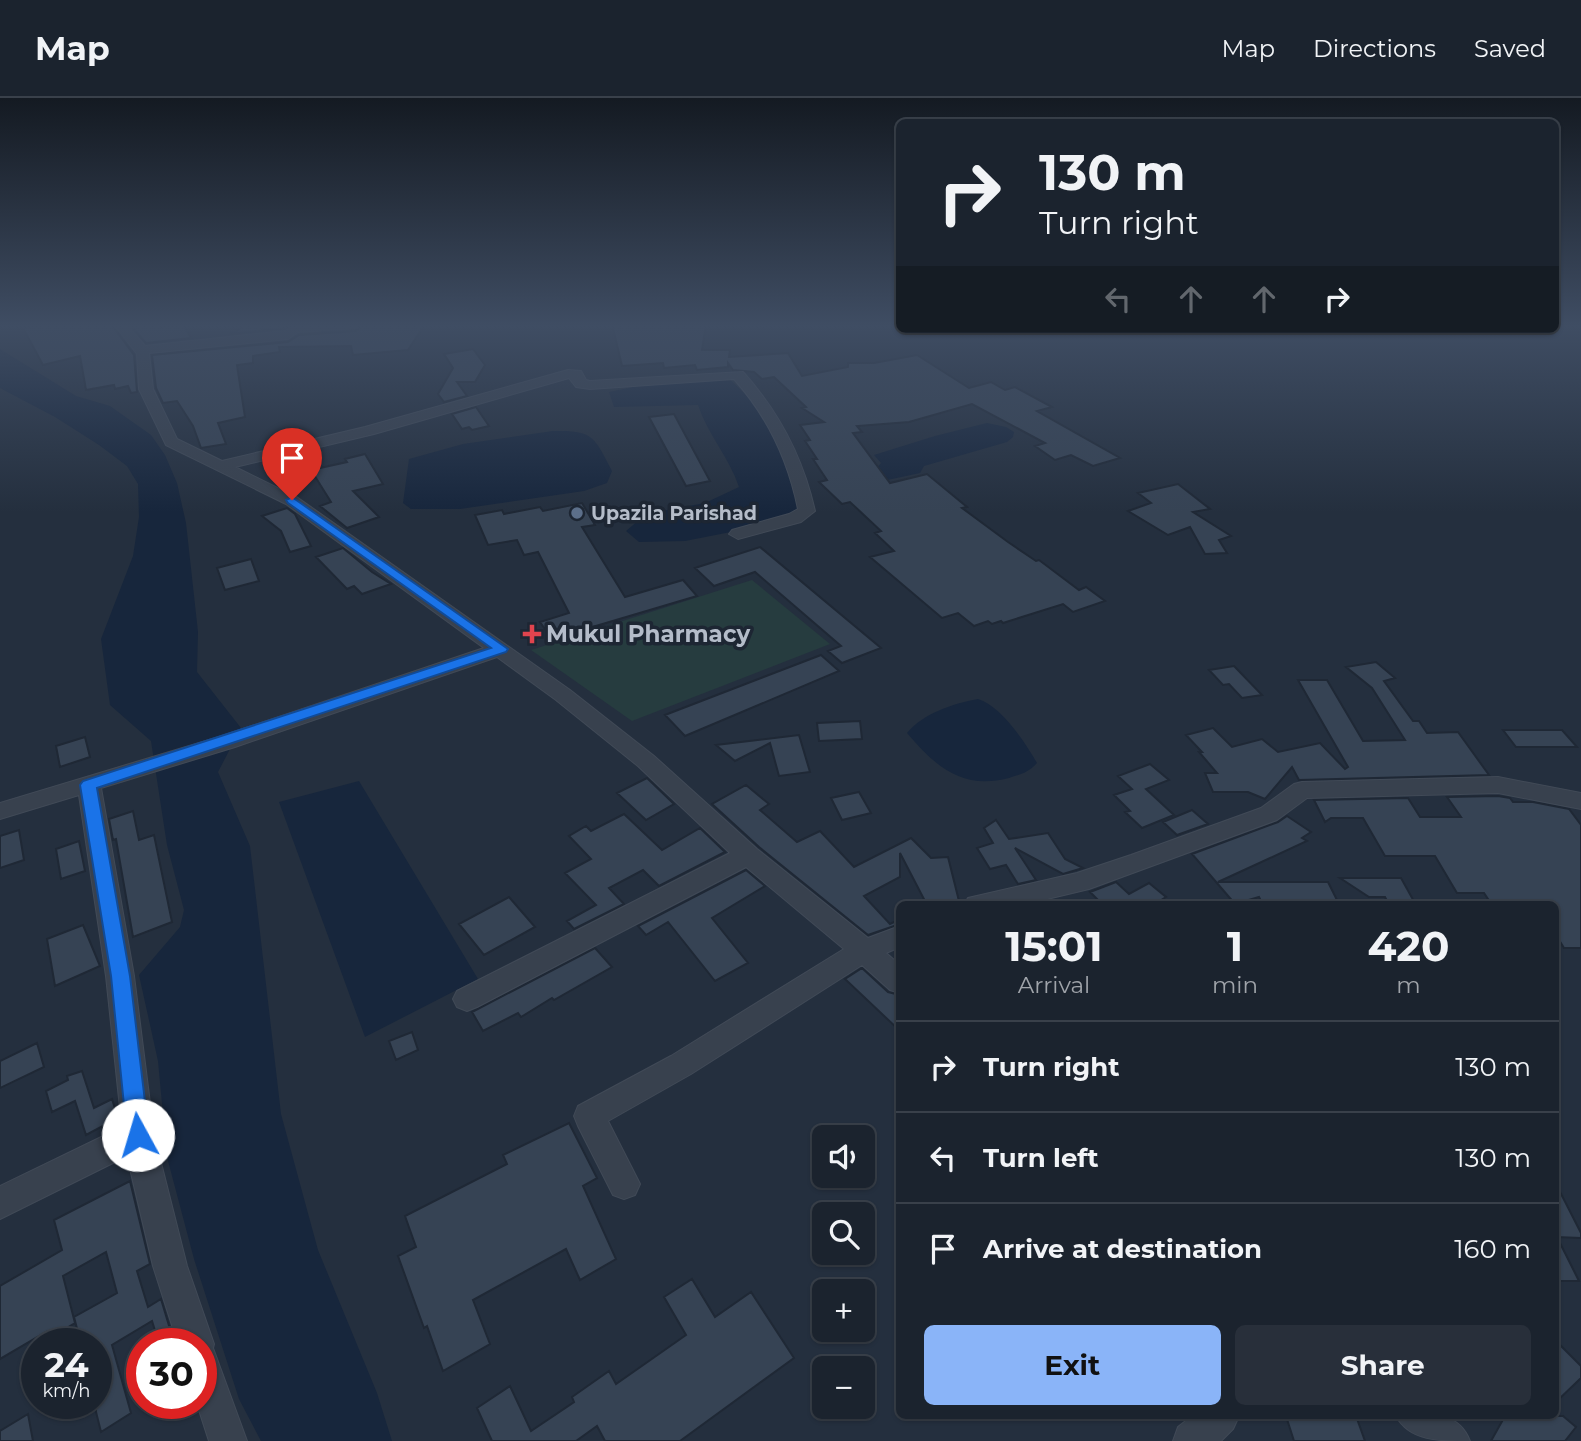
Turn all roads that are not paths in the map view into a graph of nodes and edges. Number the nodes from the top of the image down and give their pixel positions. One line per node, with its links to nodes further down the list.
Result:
1 (147, 387): 4 (street)
2 (524, 387): 4 (street)
3 (747, 387): 5 (street)
4 (219, 466): 6 (street)
5 (738, 534)
6 (501, 649): 7 (street); 10 (street)
7 (89, 785): 9 (street); 16 (street)
8 (1581, 800): 11 (street)
9 (0, 811)
10 (748, 855): 13 (street); 15 (street)
11 (995, 901)
12 (896, 938): 13 (street)
13 (863, 951): 14 (street); 17 (street)
14 (896, 979)
15 (467, 999)
16 (138, 1135): 18 (street); 19 (street)
17 (624, 1184)
18 (0, 1203)
19 (191, 1328)
20 (217, 1408): 23 (street)
21 (1217, 1419): 24 (street)
22 (1419, 1419): 25 (street)
23 (228, 1441)
24 (1192, 1441)
25 (1451, 1441)

